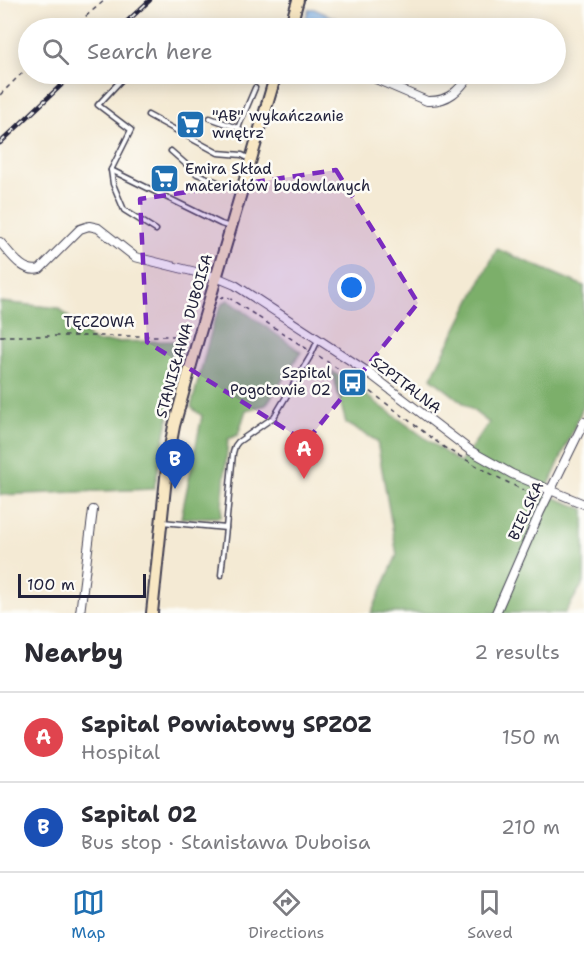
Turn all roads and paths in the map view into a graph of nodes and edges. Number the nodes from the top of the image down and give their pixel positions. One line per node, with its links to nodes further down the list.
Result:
1 (105, 0): 3 (path)
2 (298, 0): 4 (street)
3 (84, 18)
4 (293, 18)
5 (18, 77): 11 (path)
6 (117, 84): 18 (lane)
7 (273, 84): 15 (street, STANISŁAWA DUBOISA)
8 (387, 84): 9 (street)
9 (464, 84)
10 (255, 88): 14 (lane)
11 (0, 95)
12 (148, 115): 17 (lane)
13 (210, 118): 14 (lane)
14 (238, 128): 15 (lane)
15 (256, 140): 17 (street, STANISŁAWA DUBOISA)
16 (171, 151): 19 (lane)
17 (251, 160): 19 (street, STANISŁAWA DUBOISA)
18 (111, 170): 20 (lane); 21 (lane)
19 (241, 191): 20 (street, STANISŁAWA DUBOISA)
20 (231, 227): 23 (street, STANISŁAWA DUBOISA)
21 (156, 230)
22 (0, 242): 23 (street)
23 (216, 277): 26 (street, STANISŁAWA DUBOISA); 27 (street, SZPITALNA)
24 (217, 300): 28 (path)
25 (0, 336): 26 (path, TĘCZOWA)
26 (199, 336): 35 (street, STANISŁAWA DUBOISA)
27 (319, 340): 31 (street, SZPITALNA); 36 (lane)
28 (306, 348)
29 (319, 356): 32 (path)
30 (584, 422): 31 (street, BIELSKA)
31 (550, 491): 33 (street, SZPITALNA); 40 (street, BIELSKA)
32 (537, 500)
33 (584, 504)
34 (93, 510): 38 (street)
35 (162, 522): 36 (lane); 39 (street, STANISŁAWA DUBOISA)
36 (226, 528): 37 (lane)
37 (221, 575)
38 (80, 613)
39 (152, 613)
40 (496, 613)

